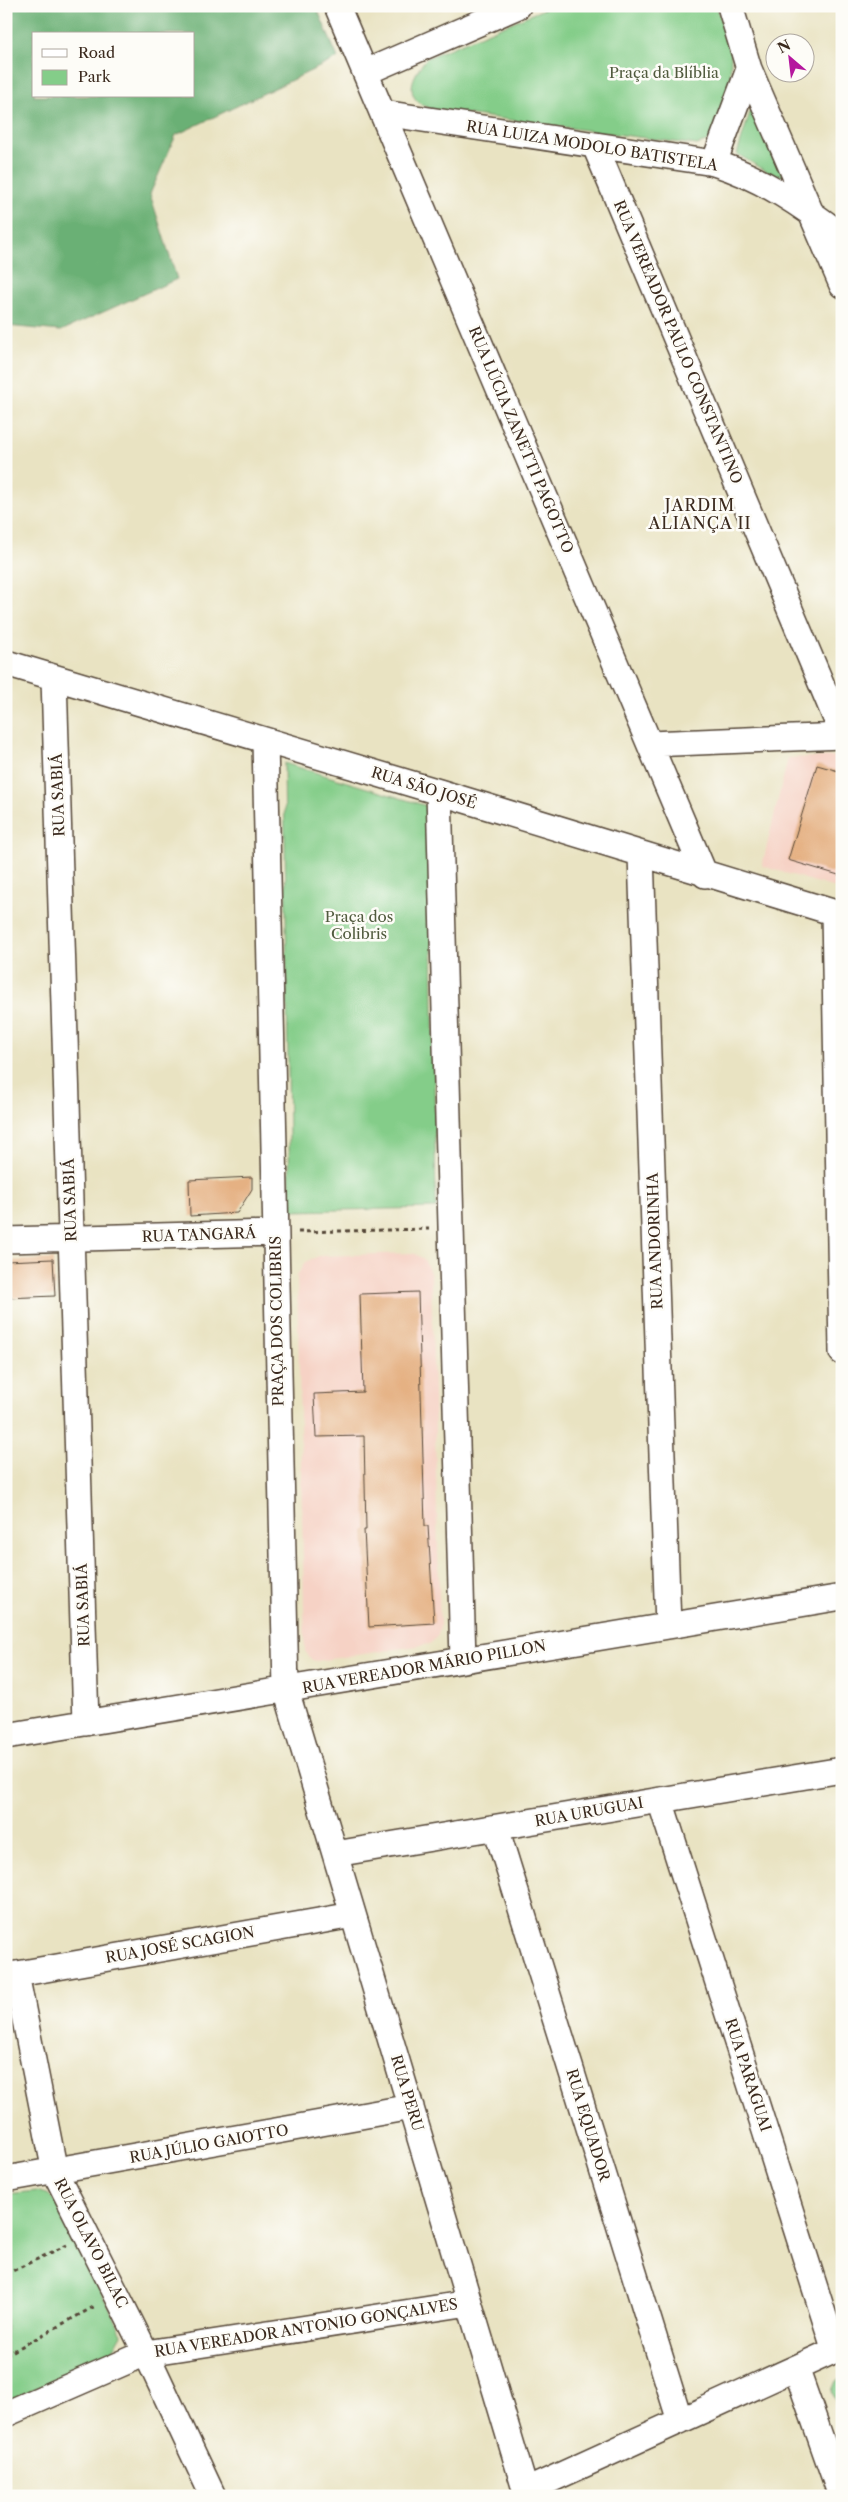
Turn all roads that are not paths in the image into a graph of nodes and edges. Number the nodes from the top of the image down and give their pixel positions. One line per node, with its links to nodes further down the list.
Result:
1 (337, 6): 5 (street, RUA LÚCIA ZANETTI PAGOTTO)
2 (518, 6): 5 (street)
3 (730, 6): 4 (street)
4 (749, 69): 8 (street); 9 (street)
5 (366, 72): 6 (street, RUA LÚCIA ZANETTI PAGOTTO)
6 (383, 113): 7 (street, RUA LUIZA MODOLO BATISTELA); 16 (street, RUA LÚCIA ZANETTI PAGOTTO)
7 (595, 146): 8 (street, RUA LUIZA MODOLO BATISTELA); 14 (street, RUA VEREADOR PAULO CONSTANTINO)
8 (714, 163): 9 (street, RUA LUIZA MODOLO BATISTELA)
9 (810, 211): 10 (street, RUA LUIZA MODOLO BATISTELA); 11 (street)
10 (842, 236)
11 (841, 279)
12 (6, 664): 13 (street, RUA SÃO JOSÉ)
13 (54, 678): 15 (street, RUA SÃO JOSÉ); 22 (street, RUA SABIÁ)
14 (842, 734): 16 (street)
15 (265, 741): 17 (street, RUA SÃO JOSÉ); 21 (street, PRAÇA DOS COLIBRIS)
16 (650, 744): 19 (street, RUA LÚCIA ZANETTI PAGOTTO)
17 (439, 792): 18 (street, RUA SÃO JOSÉ); 27 (street)
18 (641, 855): 19 (street, RUA SÃO JOSÉ); 26 (street, RUA ANDORINHA)
19 (705, 875): 20 (street, RUA SÃO JOSÉ)
20 (838, 914): 24 (street)
21 (275, 1233): 22 (street, RUA TANGARÁ); 28 (street, PRAÇA DOS COLIBRIS)
22 (71, 1238): 23 (street, RUA TANGARÁ); 29 (street, RUA SABIÁ)
23 (6, 1240)
24 (842, 1352)
25 (842, 1597): 26 (street, RUA VEREADOR MÁRIO PILLON)
26 (668, 1626): 27 (street, RUA VEREADOR MÁRIO PILLON)
27 (463, 1660): 28 (street, RUA VEREADOR MÁRIO PILLON)
28 (286, 1690): 29 (street, RUA VEREADOR MÁRIO PILLON); 34 (street, RUA PERU)
29 (86, 1723): 30 (street, RUA VEREADOR MÁRIO PILLON)
30 (6, 1736)
31 (841, 1772): 32 (street, RUA URUGUAI)
32 (660, 1800): 33 (street, RUA URUGUAI); 41 (street, RUA PARAGUAI)
33 (496, 1828): 34 (street, RUA URUGUAI); 45 (street, RUA EQUADOR)
34 (335, 1854): 35 (street, RUA PERU)
35 (354, 1915): 36 (street, RUA JOSÉ SCAGION); 37 (street, RUA PERU)
36 (11, 1975): 38 (street, RUA OLAVO BILAC)
37 (411, 2107): 38 (street, RUA JÚLIO GAIOTTO); 40 (street, RUA PERU)
38 (55, 2172): 39 (street, RUA JÚLIO GAIOTTO); 42 (street, RUA OLAVO BILAC)
39 (6, 2179)
40 (469, 2303): 42 (street, RUA VEREADOR ANTONIO GONÇALVES); 46 (street, RUA PERU)
41 (838, 2349): 43 (street)
42 (146, 2353): 44 (street, RUA VEREADOR ANTONIO GONÇALVES); 47 (street, RUA OLAVO BILAC)
43 (796, 2368): 45 (street); 48 (street)
44 (6, 2414)
45 (680, 2421): 46 (street)
46 (526, 2494)
47 (213, 2496)
48 (841, 2496)

